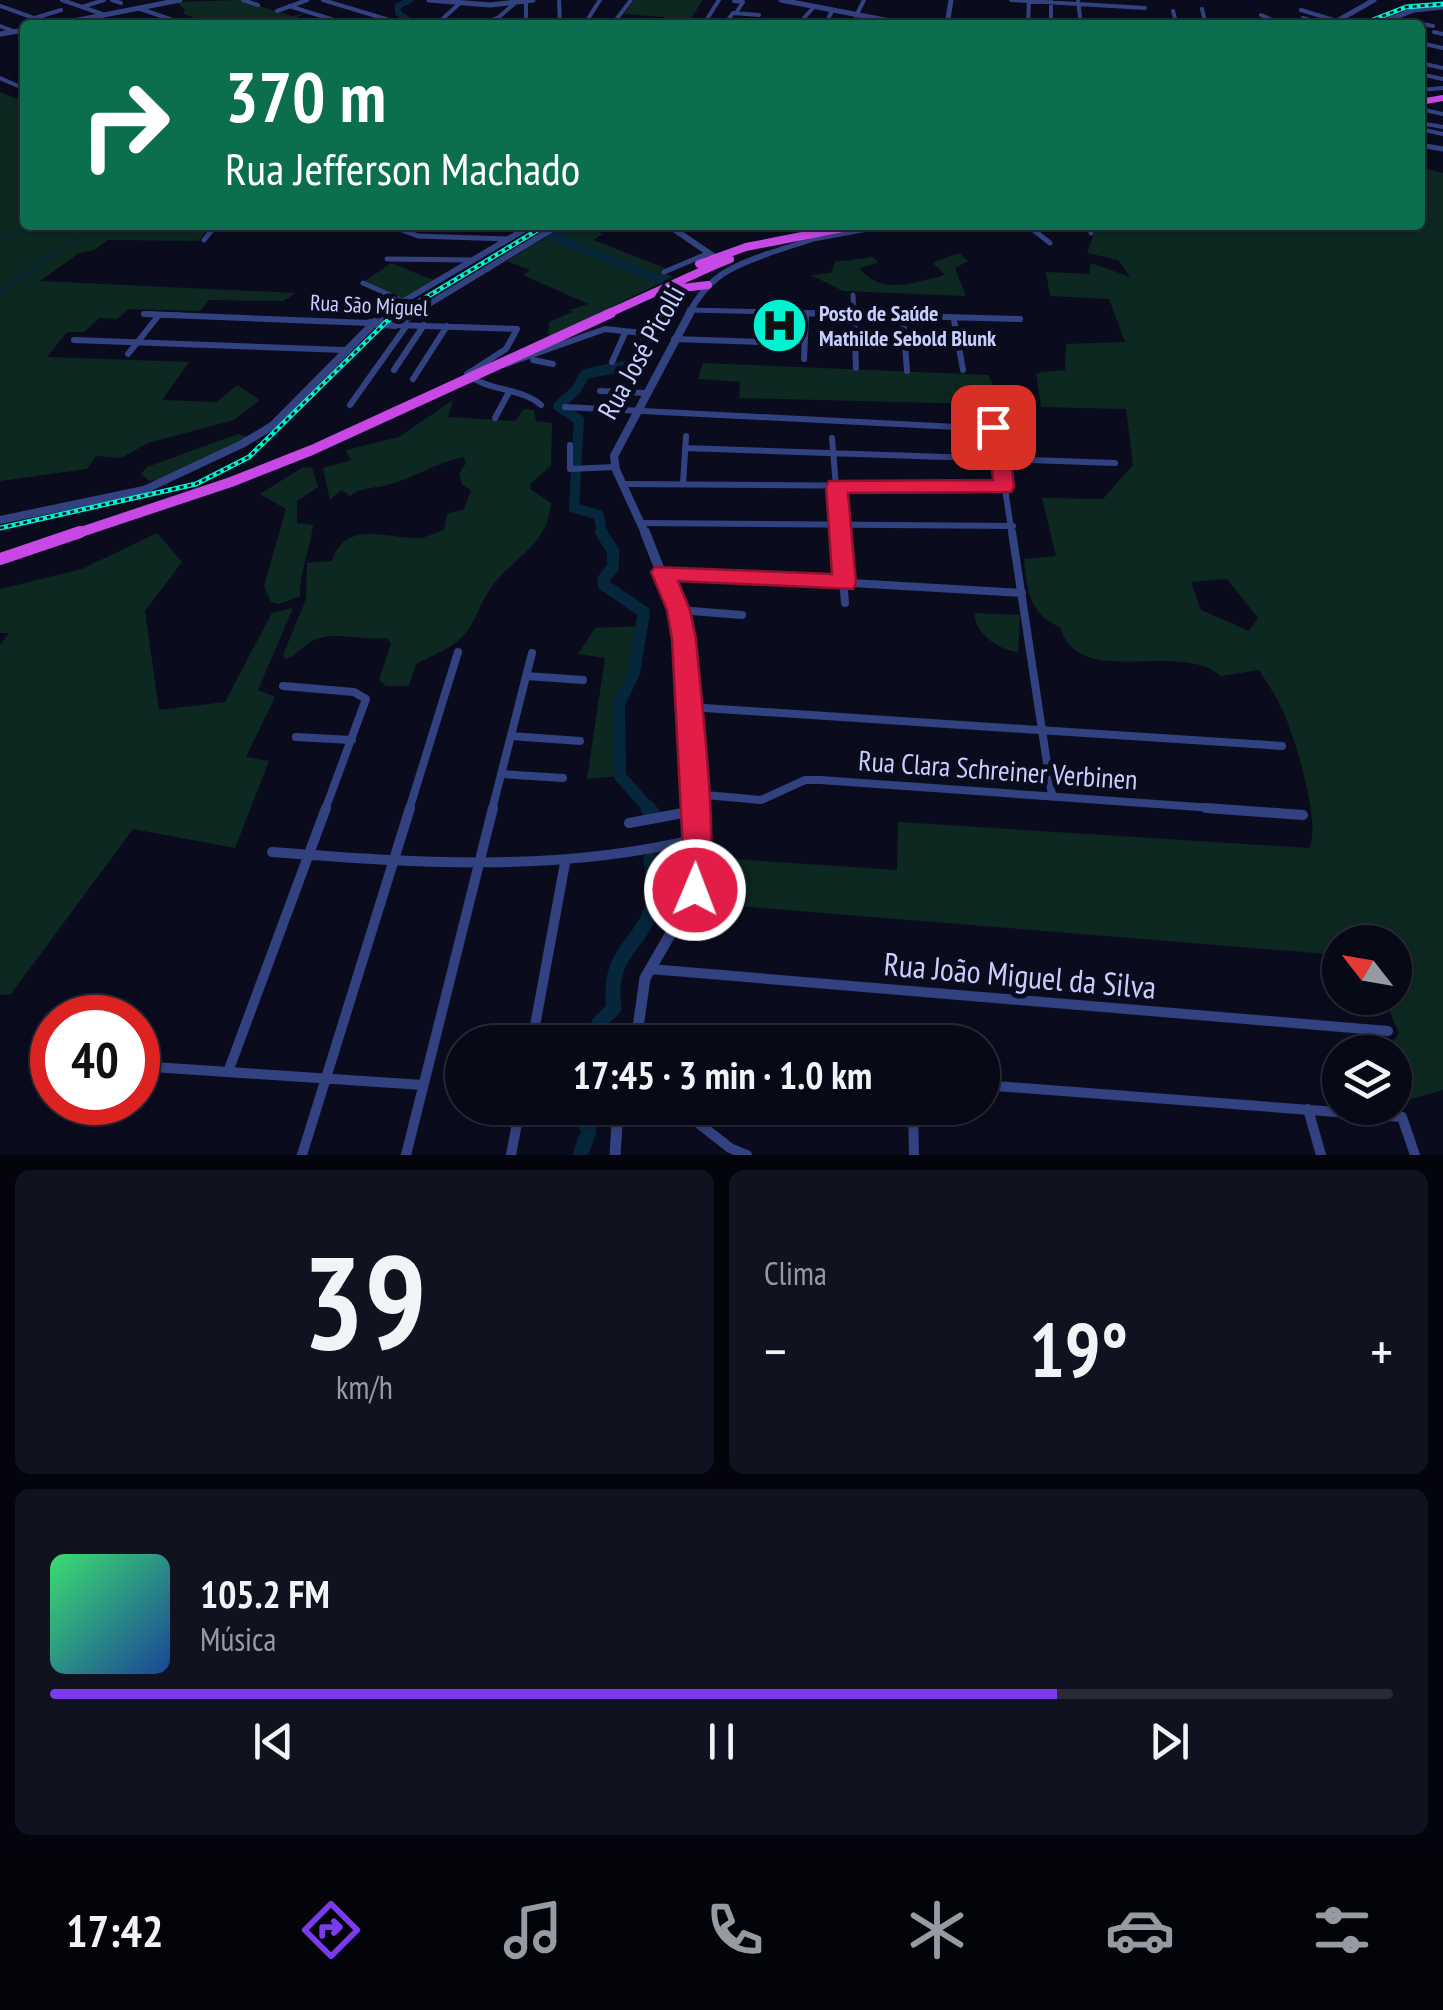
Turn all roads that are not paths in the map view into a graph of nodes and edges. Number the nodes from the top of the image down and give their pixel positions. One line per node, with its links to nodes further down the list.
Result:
1 (62, 0): 29 (street)
2 (104, 0): 29 (street)
3 (112, 0): 22 (street)
4 (180, 0): 13 (street)
5 (243, 0): 26 (street)
6 (307, 0): 28 (street)
7 (323, 0): 55 (street)
8 (428, 0): 24 (street)
9 (781, 0): 20 (street)
10 (864, 0): 44 (street)
11 (1011, 0): 16 (street)
12 (1374, 0): 67 (street)
13 (168, 1): 31 (street)
14 (530, 1): 25 (street)
15 (734, 1): 19 (street)
16 (1029, 1): 17 (street)
17 (1052, 1): 21 (street)
18 (503, 2): 24 (street); 25 (street)
19 (743, 2): 40 (street)
20 (798, 2): 32 (street)
21 (1078, 2): 23 (street)
22 (121, 3)
23 (1112, 3): 33 (street)
24 (460, 4): 56 (street)
25 (515, 4): 57 (street)
26 (258, 5)
27 (0, 6): 45 (street)
28 (289, 6): 37 (street); 54 (street)
29 (82, 7): 41 (street)
30 (1443, 7): 49 (street)
31 (138, 8): 41 (street); 53 (street)
32 (813, 8): 39 (street); 47 (street)
33 (1145, 8)
34 (1202, 9): 63 (street)
35 (61, 10): 45 (street)
36 (1301, 10): 66 (street)
37 (277, 11)
38 (1173, 11): 62 (street)
39 (832, 12): 44 (street); 59 (street)
40 (736, 14): 43 (street); 58 (street)
41 (105, 15): 46 (street)
42 (1261, 15): 64 (street)
43 (759, 16)
44 (854, 16): 60 (street); 61 (street)
45 (35, 18): 50 (street)
46 (86, 18): 51 (street); 52 (street)
47 (804, 18)
48 (1302, 18): 65 (street)
49 (1392, 18): 68 (street); 69 (street)
50 (40, 20)
51 (77, 20)
52 (91, 20)
53 (171, 20)
54 (334, 20)
55 (389, 20)
56 (441, 20)
57 (490, 20)
58 (728, 20)
59 (828, 20)
60 (851, 20)
61 (872, 20)
62 (1176, 20)
63 (1205, 20)
64 (1272, 20)
65 (1309, 20)
66 (1333, 20)
67 (1338, 20)
68 (1387, 20)
69 (1399, 20)
70 (0, 26): 72 (street)
71 (20, 31): 72 (street)
72 (16, 32): 73 (street)
73 (0, 34)
74 (1443, 48): 76 (street)
75 (1425, 64): 76 (street)
76 (1432, 66): 77 (street)
77 (1443, 68)
78 (1443, 88): 81 (street)
79 (20, 89): 80 (street)
80 (7, 93)
81 (1433, 96)
82 (212, 230): 94 (street)
83 (402, 230): 91 (street)
84 (479, 230): 91 (street)
85 (524, 230): 92 (street)
86 (552, 230): 117 (street)
87 (674, 230): 98 (street)
88 (837, 230): 93 (highway)
89 (858, 230): 93 (street)
90 (1033, 230): 95 (street)
91 (476, 238): 92 (street)
92 (508, 239): 99 (street)
93 (800, 239): 96 (highway); 98 (highway); 100 (highway)
94 (204, 240)
95 (1050, 244)
96 (767, 254): 100 (street, Rua José Picolli)
97 (387, 259): 99 (street)
98 (712, 259): 100 (highway, bridge); 101 (street); 105 (highway)
99 (472, 260): 106 (street)
100 (730, 263): 103 (street, Rua José Picolli)
101 (664, 272)
102 (363, 283): 106 (street)
103 (706, 288): 105 (highway); 108 (street, Rua José Picolli)
104 (854, 295): 112 (street)
105 (644, 297): 131 (highway)
106 (404, 301): 116 (street)
107 (666, 303): 121 (street)
108 (689, 310): 111 (street); 122 (street, Rua José Picolli)
109 (144, 314): 110 (street, Rua São Miguel)
110 (158, 315): 116 (street, Rua São Miguel); 125 (street)
111 (806, 315): 112 (street); 129 (street)
112 (854, 316): 113 (street); 134 (street)
113 (903, 318): 115 (street); 137 (street)
114 (1020, 319): 115 (street)
115 (954, 320): 136 (street)
116 (370, 323): 117 (street, Rua São Miguel); 127 (street)
117 (395, 325): 118 (street, Rua São Miguel)
118 (407, 325): 119 (street, Rua São Miguel); 143 (street)
119 (424, 325): 120 (street, Rua São Miguel); 135 (street)
120 (445, 326): 124 (street); 138 (street, Rua São Miguel); 139 (street)
121 (625, 333): 130 (street); 132 (street)
122 (674, 339): 126 (street); 141 (street, Rua José Picolli)
123 (74, 340): 125 (street)
124 (434, 340)
125 (137, 342): 127 (street); 128 (street)
126 (762, 342)
127 (344, 350): 160 (street)
128 (128, 354)
129 (804, 359)
130 (612, 362)
131 (500, 364): 132 (street); 138 (highway)
132 (514, 364): 133 (street)
133 (552, 364)
134 (856, 368)
135 (394, 370)
136 (963, 370)
137 (907, 371)
138 (470, 378): 142 (street); 164 (highway)
139 (413, 379)
140 (600, 391): 141 (street)
141 (646, 393): 146 (street, Rua José Picolli)
142 (508, 394): 144 (street); 147 (street)
143 (350, 405)
144 (541, 405)
145 (565, 407): 146 (street)
146 (636, 410): 153 (street); 155 (street, Rua José Picolli)
147 (495, 418)
148 (686, 436): 151 (street)
149 (832, 438): 152 (street)
150 (570, 445): 155 (street)
151 (685, 448): 152 (street); 157 (street)
152 (833, 453): 153 (street); 158 (street)
153 (999, 458): 154 (street); 159 (street)
154 (1115, 463)
155 (614, 467): 156 (street)
156 (622, 484): 157 (street); 161 (street)
157 (684, 484): 158 (street)
158 (837, 486): 159 (street); 162 (street)
159 (1004, 487): 163 (street)
160 (0, 520)
161 (640, 523): 162 (street); 165 (street)
162 (840, 524): 163 (street); 166 (street)
163 (1013, 526): 167 (street)
164 (0, 560)
165 (663, 572): 166 (street); 169 (street)
166 (844, 583): 167 (street); 168 (street)
167 (1022, 593): 177 (street)
168 (845, 602)
169 (679, 610): 170 (street); 176 (street)
170 (742, 615)
171 (458, 652): 194 (street)
172 (532, 653): 173 (street)
173 (526, 675): 174 (street); 178 (street)
174 (583, 679)
175 (283, 686): 181 (street)
176 (689, 707): 177 (street); 186 (street)
177 (1042, 730): 183 (street); 187 (street)
178 (512, 734): 179 (street); 182 (street); 184 (street)
179 (562, 735)
180 (296, 737): 181 (street)
181 (352, 740): 193 (street)
182 (580, 740)
183 (1282, 746)
184 (501, 774): 185 (street); 196 (street)
185 (563, 778)
186 (694, 794): 187 (street, Rua Clara Schreiner Verbinen); 188 (street)
187 (1052, 796): 189 (street, Rua Clara Schreiner Verbinen)
188 (694, 812): 190 (street); 191 (street)
189 (1303, 815)
190 (629, 823)
191 (696, 839): 195 (street); 197 (street)
192 (272, 852): 193 (street)
193 (309, 855): 194 (street); 202 (street)
194 (394, 861): 196 (street); 203 (street)
195 (566, 863): 196 (street); 198 (street)
196 (479, 866): 204 (street)
197 (648, 968): 199 (street); 200 (street, Rua João Miguel da Silva)
198 (535, 1025)
199 (639, 1025)
200 (1388, 1031)
201 (160, 1067): 202 (street)
202 (228, 1072): 203 (street)
203 (326, 1079): 204 (street); 211 (street)
204 (423, 1085): 212 (street)
205 (1000, 1085): 206 (street)
206 (1308, 1109): 217 (street); 218 (street)
207 (517, 1125): 213 (street)
208 (617, 1125): 214 (street)
209 (701, 1125): 215 (street)
210 (913, 1125): 216 (street)
211 (302, 1155)
212 (406, 1155)
213 (511, 1155)
214 (615, 1155)
215 (746, 1155)
216 (914, 1155)
217 (1321, 1155)
218 (1415, 1155)

